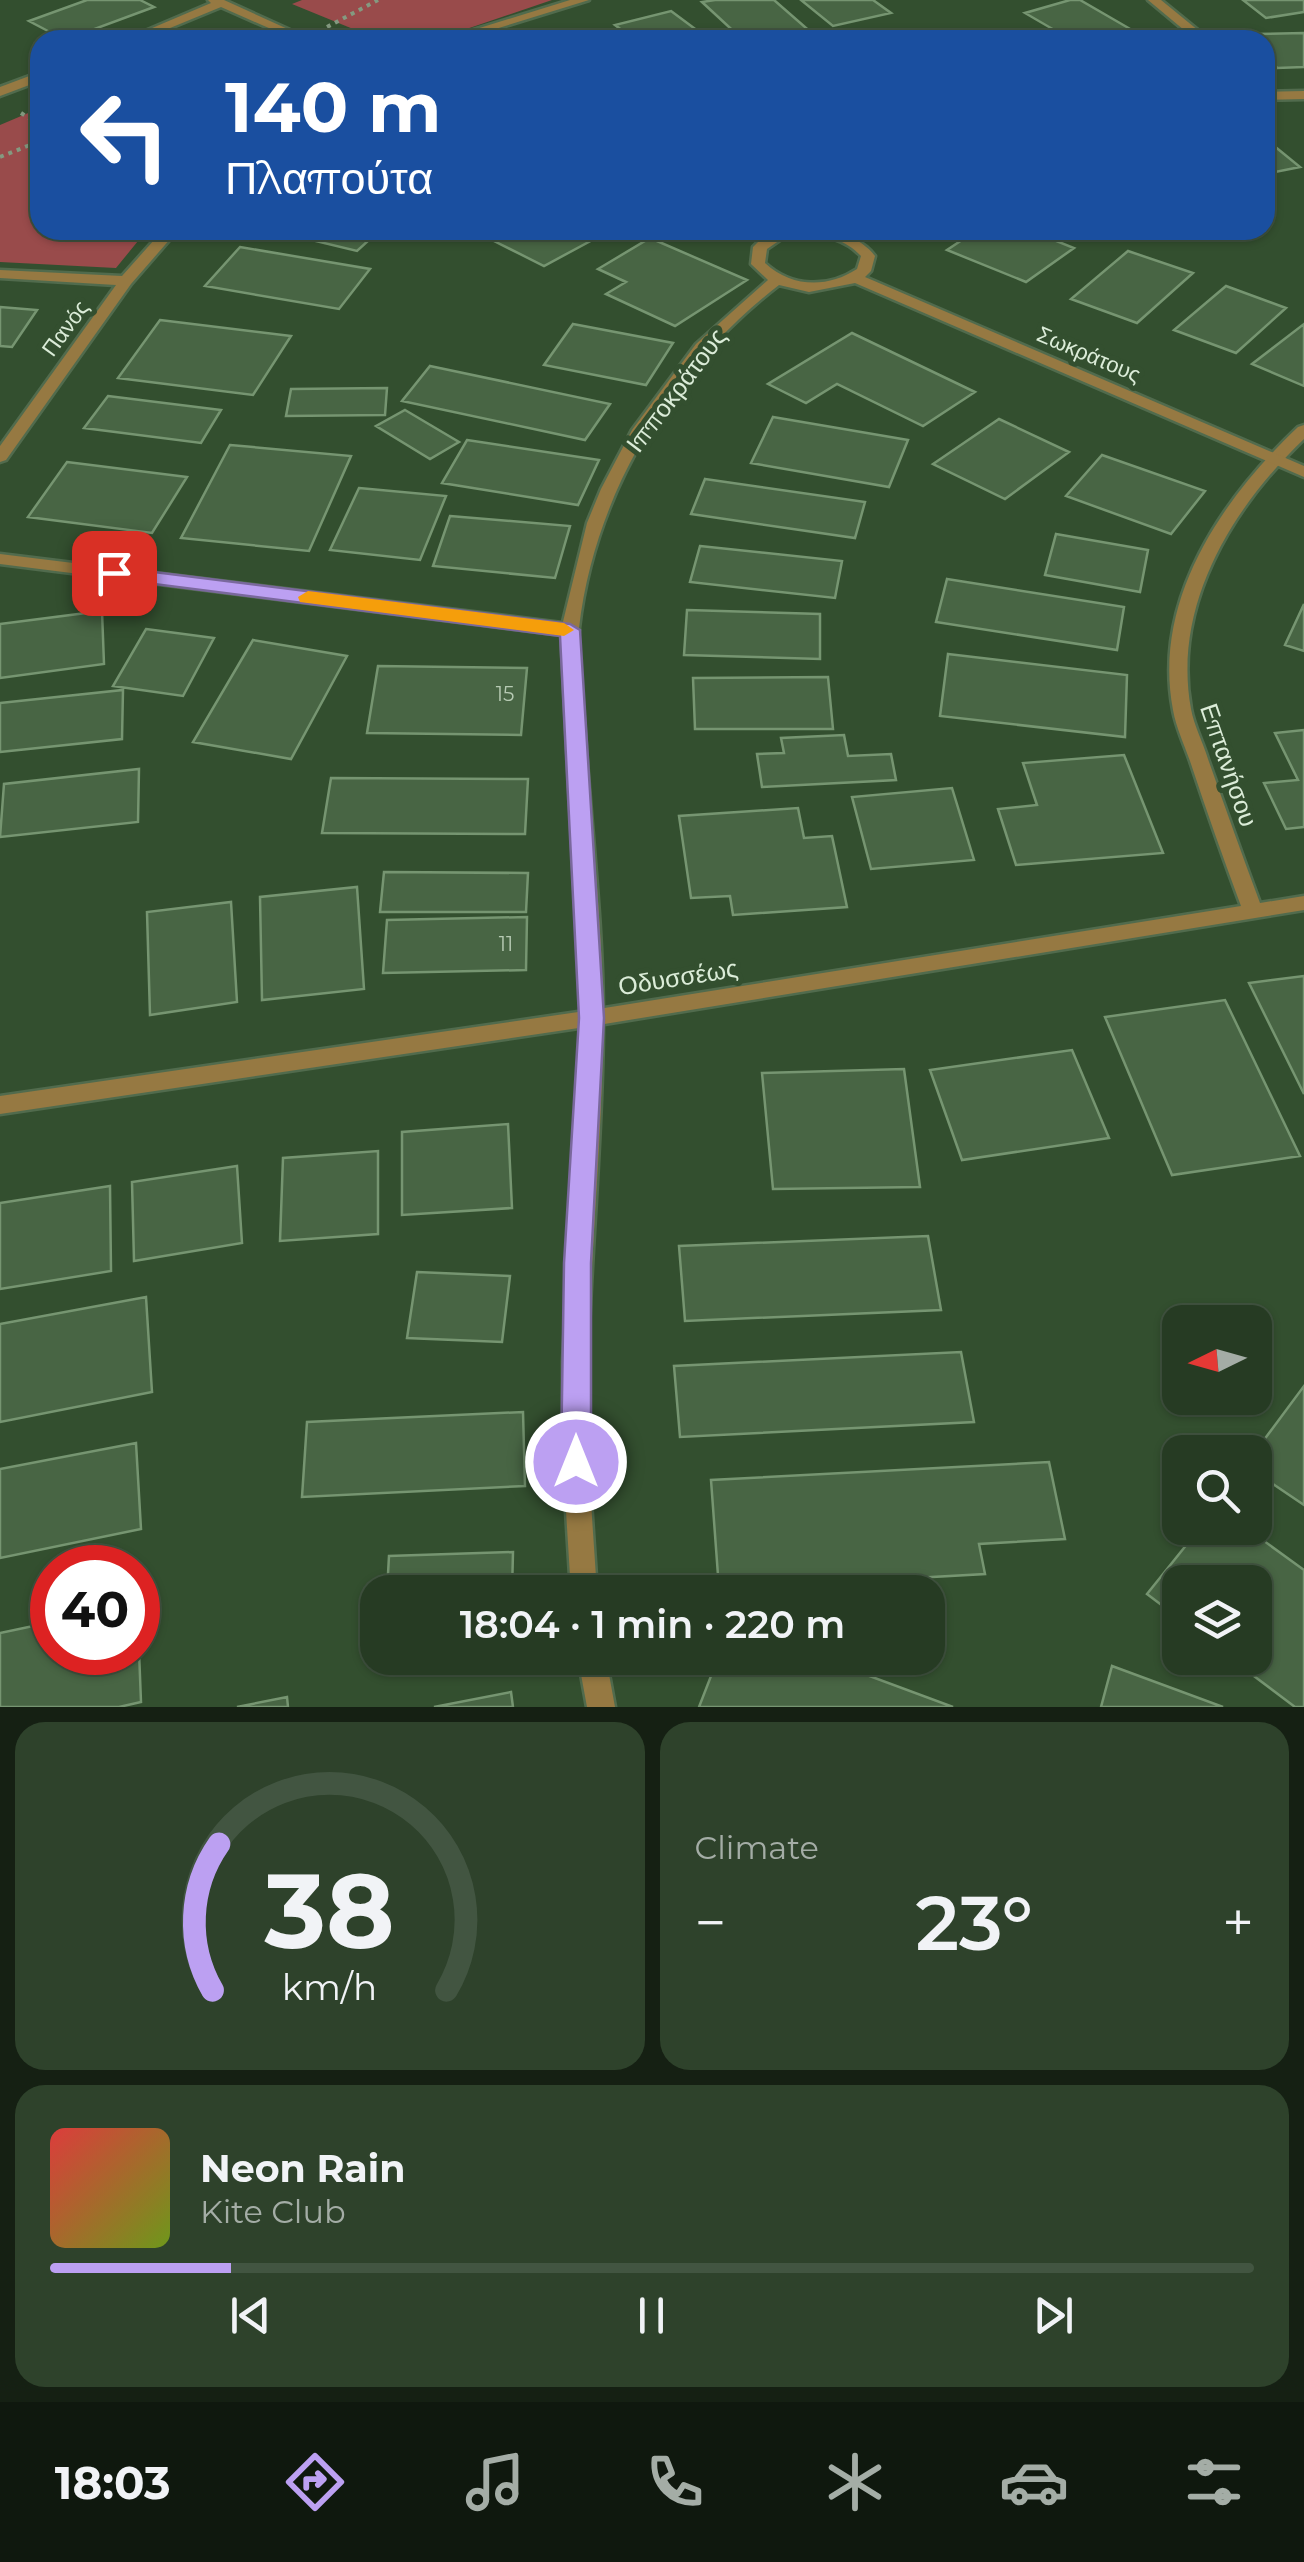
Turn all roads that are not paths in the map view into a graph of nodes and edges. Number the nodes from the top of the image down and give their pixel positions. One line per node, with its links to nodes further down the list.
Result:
1 (584, 0): 6 (street)
2 (1154, 0): 7 (street)
3 (221, 1): 4 (street); 5 (street)
4 (153, 30)
5 (283, 30)
6 (481, 30)
7 (1192, 30)
8 (30, 80): 9 (street)
9 (0, 92)
10 (1275, 93): 11 (street)
11 (1304, 94)
12 (162, 240): 18 (street, Πανός)
13 (768, 240): 17 (street)
14 (855, 240): 16 (street)
15 (0, 274): 18 (street)
16 (856, 278): 17 (street); 21 (street, Σωκράτους)
17 (777, 280): 24 (street, Ιπποκράτους)
18 (126, 281): 20 (street, Πανός)
19 (1304, 430): 21 (street, Επτανήσου)
20 (0, 457)
21 (1272, 458): 22 (street, Σωκράτους); 26 (street, Επτανήσου)
22 (1304, 472)
23 (0, 559): 24 (street)
24 (570, 630): 27 (street, Ιπποκράτους)
25 (1304, 902): 26 (street, Οδυσσέως)
26 (1254, 912): 27 (street, Οδυσσέως)
27 (592, 1018): 28 (street, Οδυσσέως); 29 (street, Ιπποκράτους)
28 (0, 1105)
29 (583, 1575)
30 (595, 1675): 31 (street)
31 (601, 1707)

